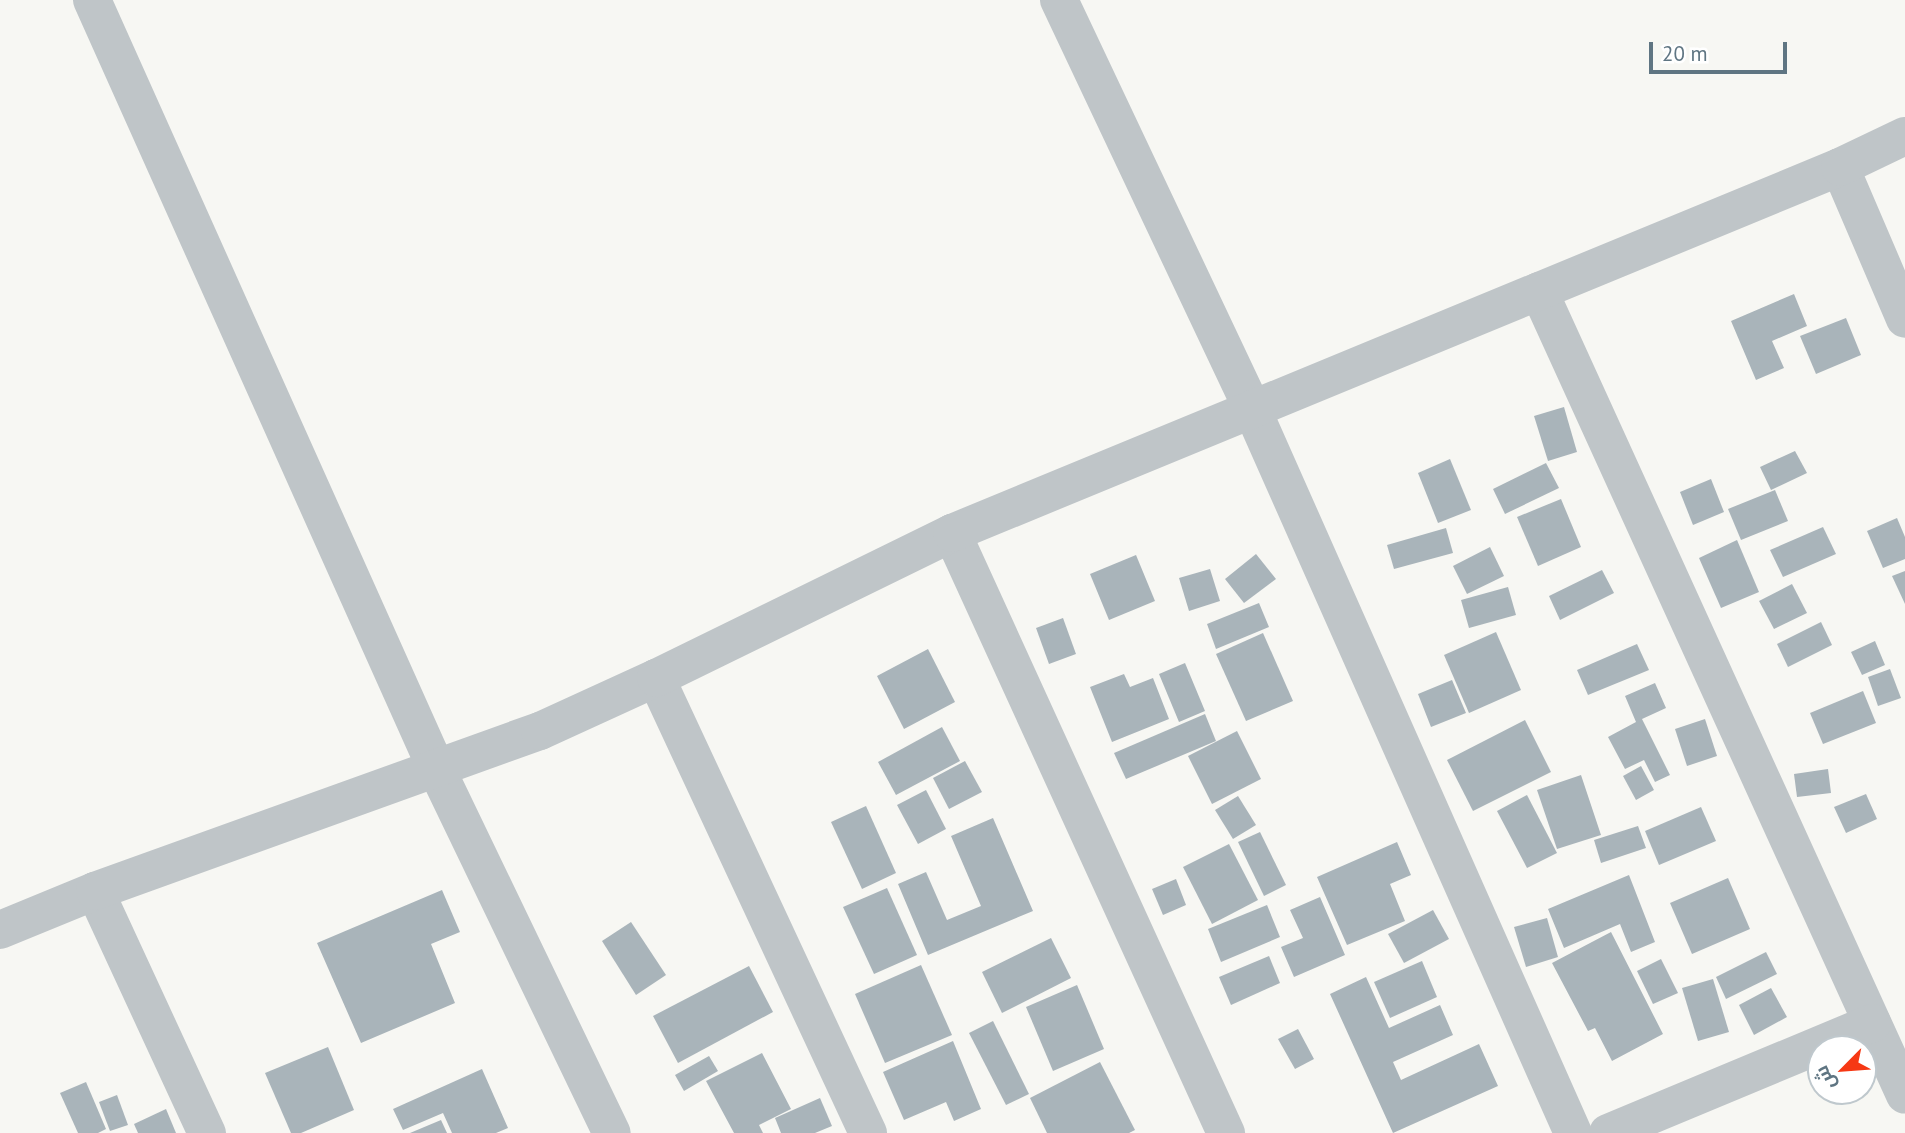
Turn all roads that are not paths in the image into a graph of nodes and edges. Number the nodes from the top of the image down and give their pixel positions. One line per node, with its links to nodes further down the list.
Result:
1 (92, 0): 10 (street)
2 (1059, 0): 7 (street)
3 (1905, 136): 4 (street)
4 (1840, 167): 5 (street); 6 (street)
5 (1539, 291): 7 (street); 13 (street)
6 (1905, 319)
7 (1252, 409): 8 (street); 19 (street)
8 (952, 533): 9 (street); 18 (street)
9 (656, 678): 10 (street); 17 (street)
10 (436, 768): 11 (street); 16 (street)
11 (95, 891): 12 (street); 15 (street)
12 (0, 930)
13 (1871, 1023): 14 (street); 20 (street)
14 (1905, 1095)
15 (207, 1133)
16 (612, 1133)
17 (868, 1133)
18 (1226, 1133)
19 (1573, 1133)
20 (1608, 1133)

